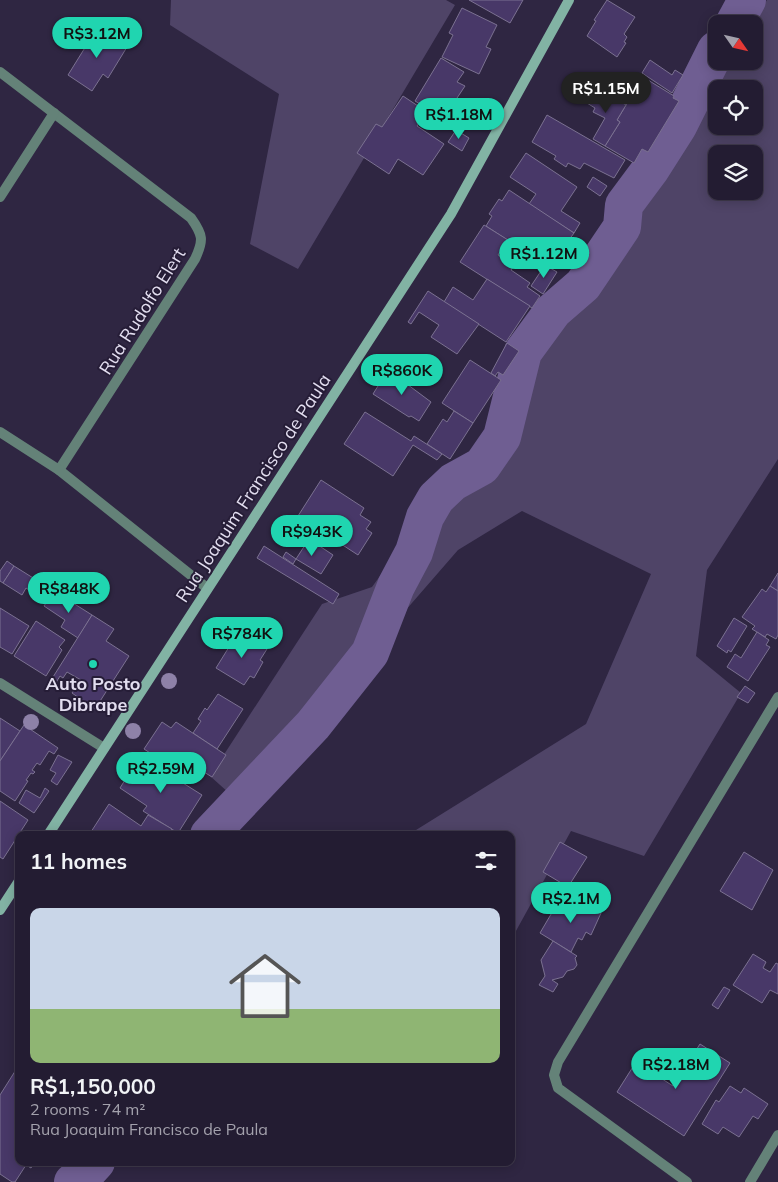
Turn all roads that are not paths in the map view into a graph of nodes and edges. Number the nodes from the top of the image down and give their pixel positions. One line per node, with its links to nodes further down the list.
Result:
1 (569, 0): 7 (main road, Rua Joaquim Francisco de Paula)
2 (0, 72): 3 (street, Rua Rudolfo Elert)
3 (54, 114): 4 (street); 6 (street, Rua Rudolfo Elert)
4 (0, 197)
5 (0, 432): 6 (street)
6 (59, 470): 7 (street)
7 (207, 588): 10 (main road, Rua Joaquim Francisco de Paula)
8 (0, 682): 10 (street)
9 (778, 697): 15 (street)
10 (104, 748): 11 (main road, Rua Joaquim Francisco de Paula)
11 (51, 831)
12 (15, 887): 13 (main road)
13 (0, 910)
14 (778, 1135): 16 (street)
15 (687, 1182)
16 (750, 1182)

